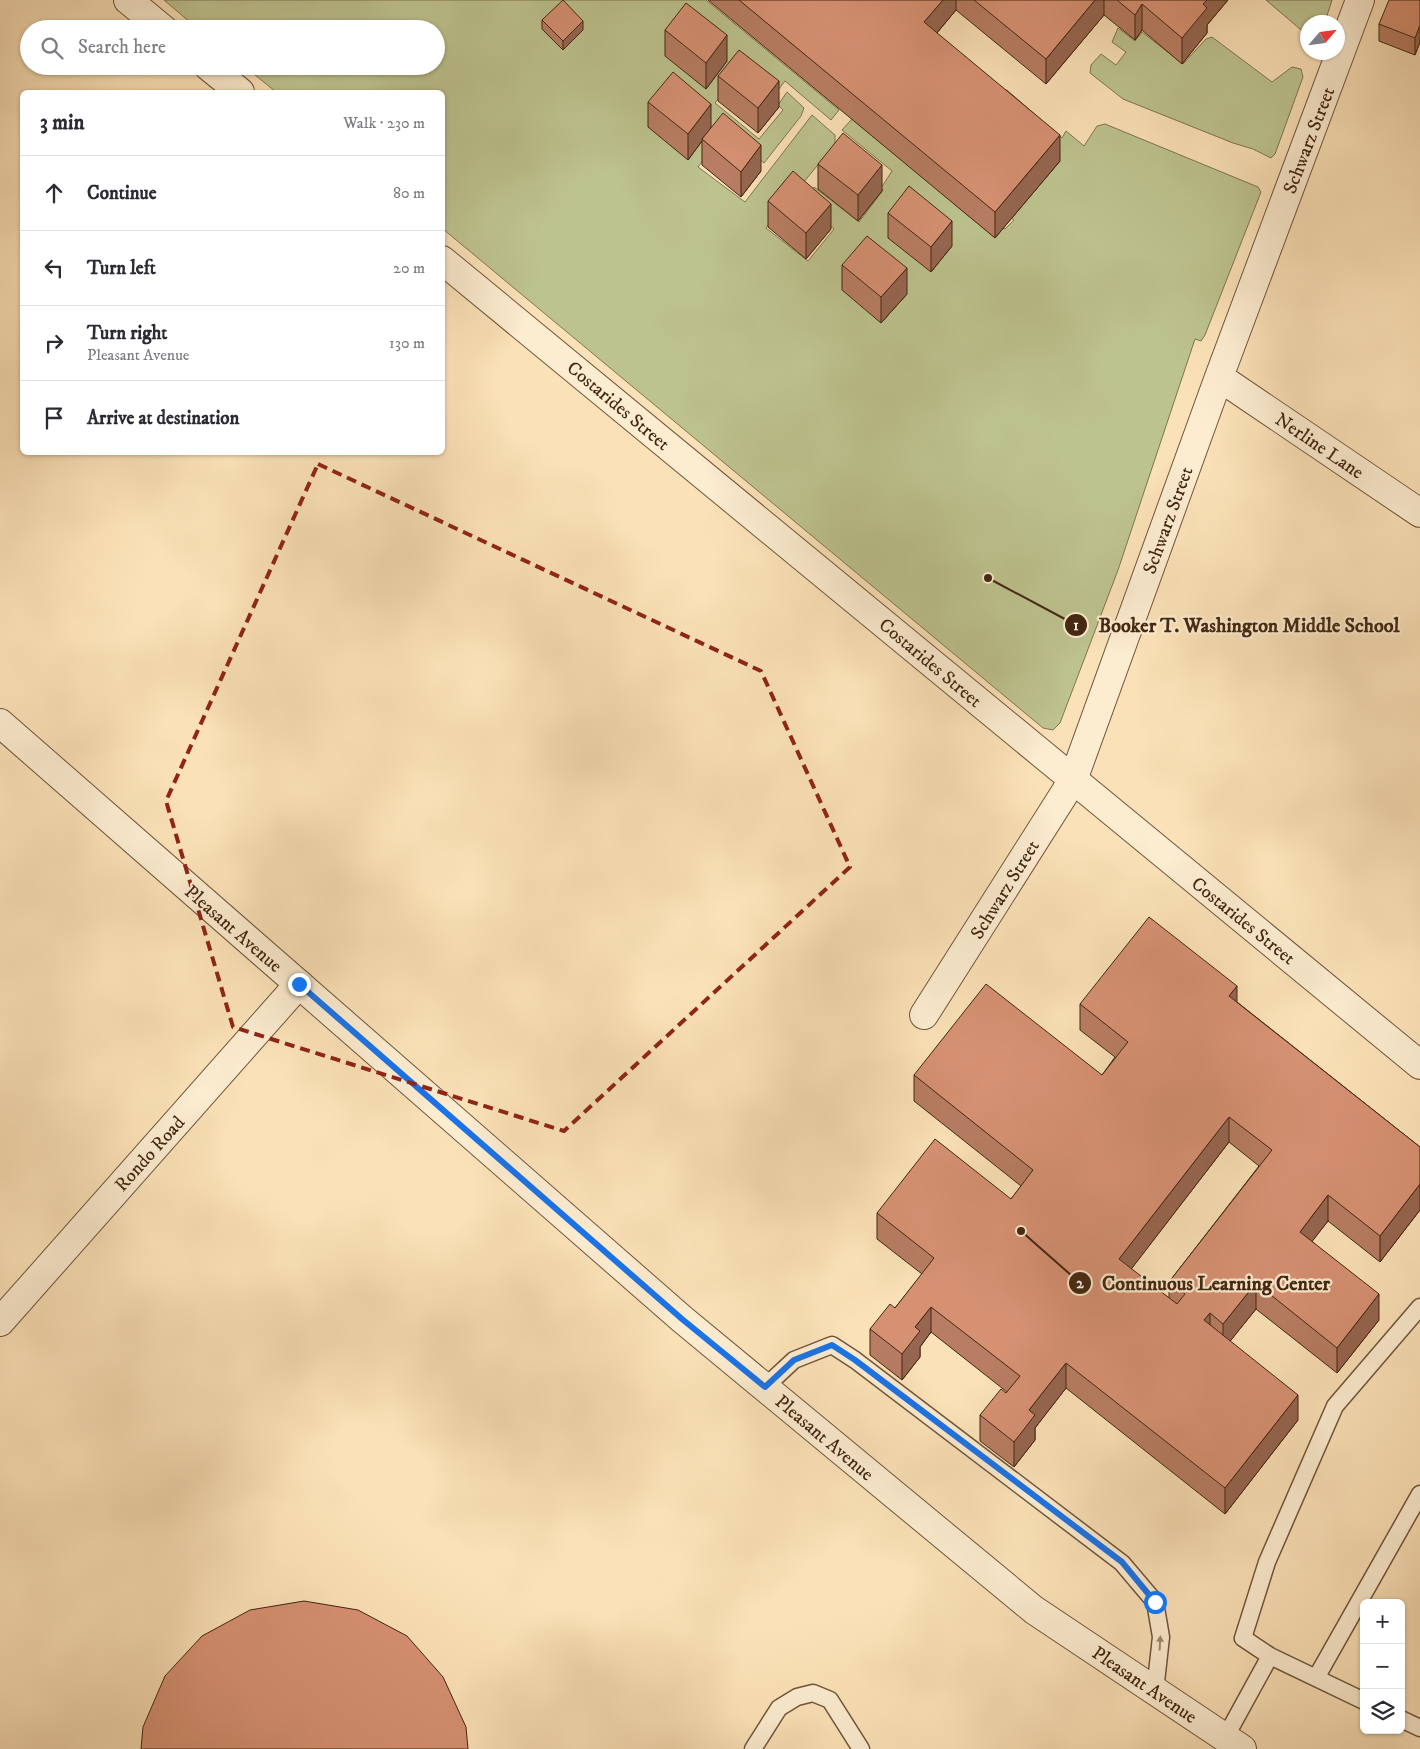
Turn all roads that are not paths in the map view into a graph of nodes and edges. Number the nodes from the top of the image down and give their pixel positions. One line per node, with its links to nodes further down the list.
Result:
1 (128, 0): 3 (street)
2 (1360, 0): 7 (street, Schwarz Street)
3 (152, 20)
4 (219, 75): 5 (street)
5 (238, 90)
6 (445, 262): 10 (street, Costarides Street)
7 (1219, 377): 8 (street, Nerline Lane); 10 (street, Schwarz Street)
8 (1420, 513)
9 (0, 723): 11 (street, Pleasant Avenue)
10 (1073, 780): 12 (street, Schwarz Street); 13 (street, Costarides Street)
11 (299, 984): 15 (street, Rondo Road); 16 (street, Pleasant Avenue)
12 (924, 1015)
13 (1420, 1065)
14 (1420, 1307): 18 (lane)
15 (0, 1322)
16 (765, 1387): 20 (street, Pleasant Avenue); 20 (lane, one-way to 16)
17 (1420, 1494): 19 (lane)
18 (1270, 1656): 19 (lane); 24 (lane)
19 (1316, 1678): 21 (lane)
20 (1155, 1691): 24 (street, Pleasant Avenue)
21 (1360, 1699)
22 (1405, 1721): 23 (lane)
23 (1420, 1728)
24 (1233, 1744)
25 (753, 1749): 26 (lane)
26 (861, 1749)

